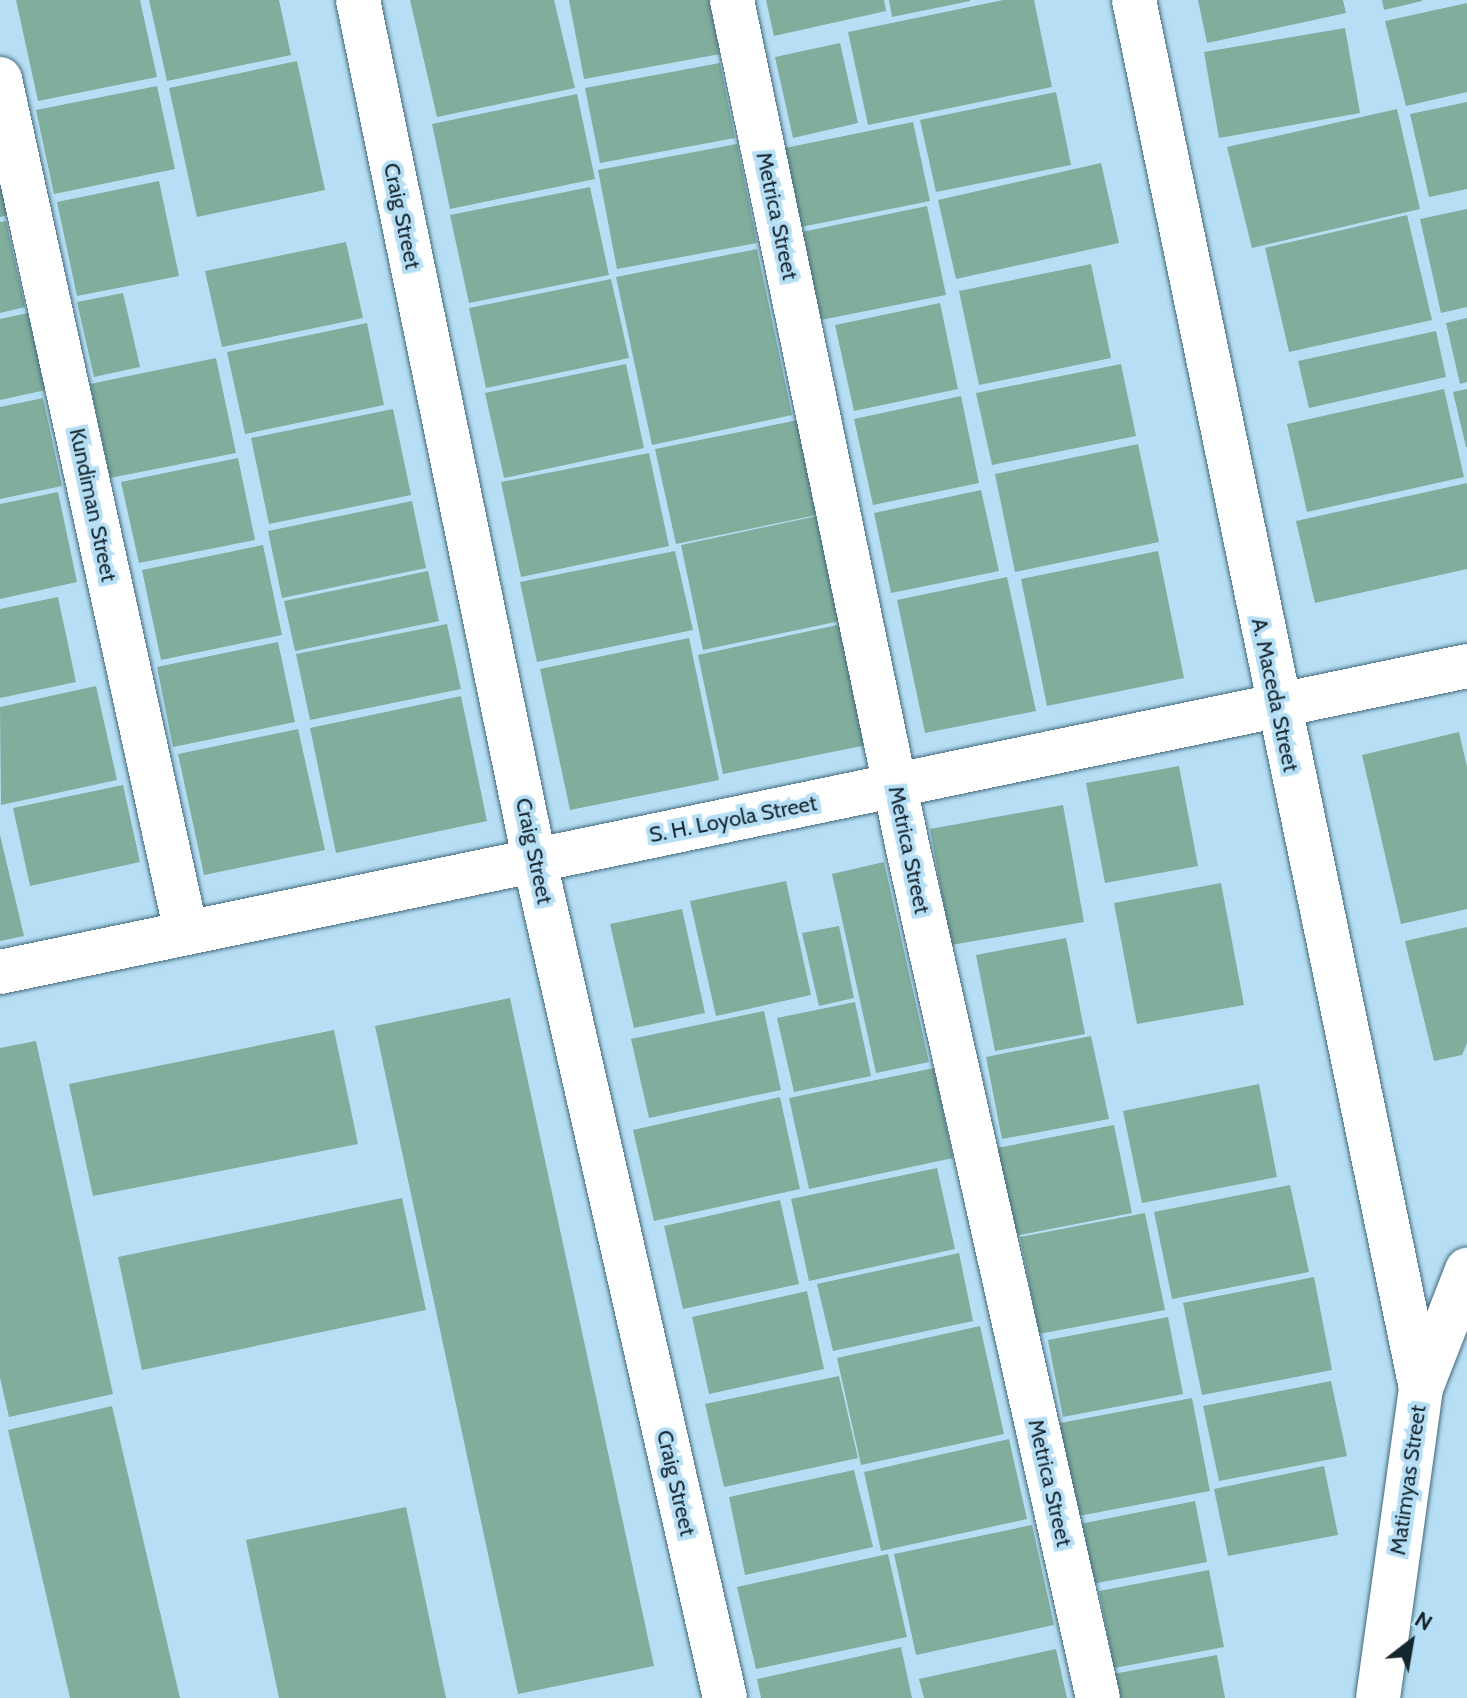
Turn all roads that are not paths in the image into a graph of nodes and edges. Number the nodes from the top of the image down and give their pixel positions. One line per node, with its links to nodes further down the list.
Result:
1 (358, 0): 8 (street, Craig Street)
2 (732, 0): 7 (street, Metrica Street)
3 (1134, 0): 6 (street, A. Maceda Street)
4 (0, 79): 9 (street, Kundiman Street)
5 (1467, 666): 6 (street, S. H. Loyola Street)
6 (1277, 706): 7 (street, S. H. Loyola Street); 12 (street, A. Maceda Street)
7 (895, 787): 8 (street, S. H. Loyola Street); 14 (street, Metrica Street)
8 (534, 858): 9 (street, S. H. Loyola Street); 13 (street, Craig Street)
9 (186, 932): 10 (street, S. H. Loyola Street)
10 (0, 972)
11 (1467, 1270): 12 (street, Matimyas Street)
12 (1421, 1388): 15 (street, Matimyas Street)
13 (725, 1698)
14 (1098, 1698)
15 (1378, 1698)

